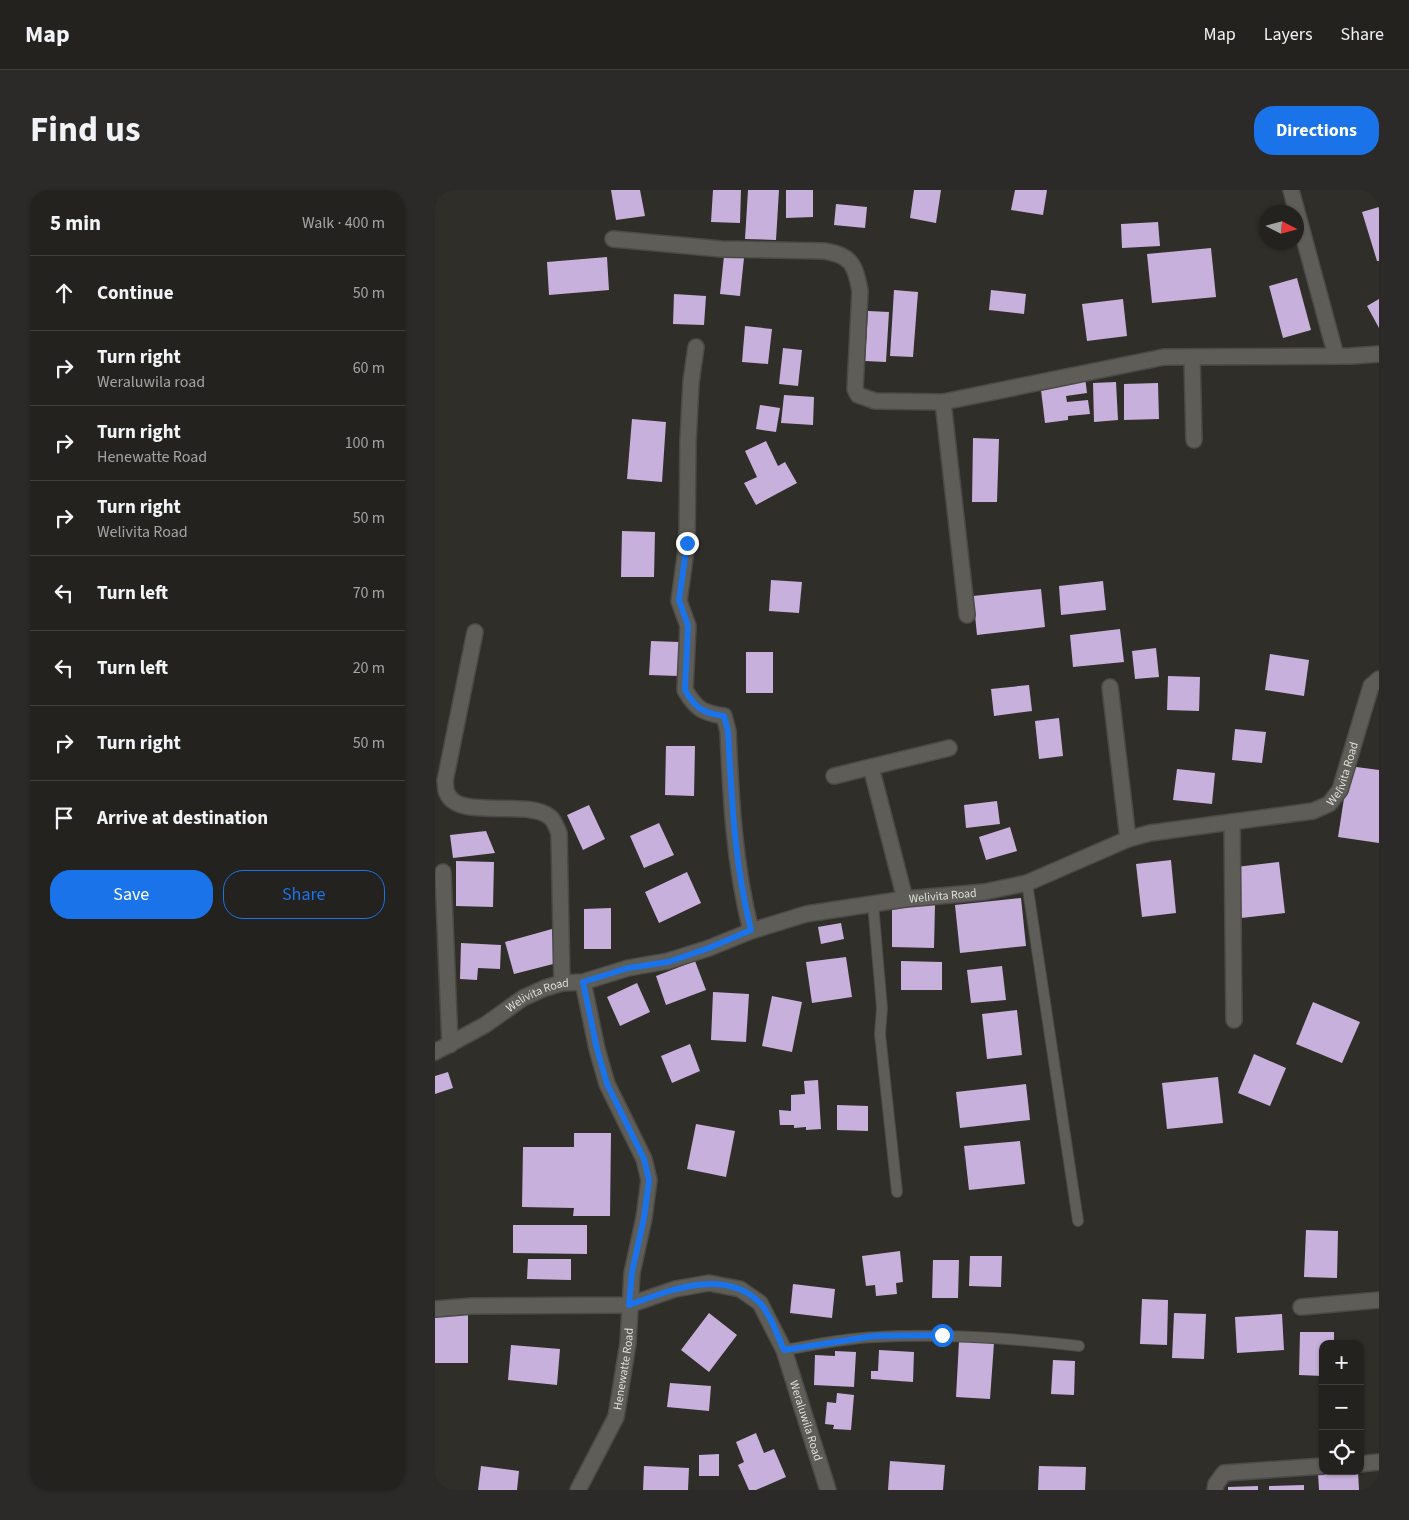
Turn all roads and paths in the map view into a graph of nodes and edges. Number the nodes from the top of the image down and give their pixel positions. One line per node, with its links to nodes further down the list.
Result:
1 (1291, 190): 5 (street)
2 (613, 240): 7 (street)
3 (697, 347): 22 (street)
4 (1379, 354): 5 (street)
5 (1336, 356): 6 (street)
6 (1192, 357): 7 (street); 8 (street)
7 (943, 402): 9 (street)
8 (1194, 440)
9 (967, 615)
10 (475, 632): 24 (street)
11 (1379, 679): 16 (street, Welivita Road)
12 (1110, 687): 17 (street)
13 (949, 748): 14 (street)
14 (871, 767): 15 (street); 20 (street)
15 (834, 776)
16 (1232, 822): 17 (street, Welivita Road); 25 (street)
17 (1128, 839): 19 (street, Welivita Road)
18 (443, 872): 26 (street)
19 (1027, 883): 20 (street, Welivita Road); 29 (lane)
20 (905, 899): 21 (street, Welivita Road)
21 (873, 904): 22 (street, Welivita Road); 28 (lane)
22 (751, 930): 23 (street, Welivita Road)
23 (583, 982): 24 (street, Welivita Road); 31 (street, Henewatte Road)
24 (562, 983): 26 (street, Welivita Road)
25 (1233, 1020)
26 (450, 1045): 27 (street, Welivita Road)
27 (435, 1052)
28 (897, 1192)
29 (1077, 1221)
30 (1379, 1300): 32 (street)
31 (629, 1305): 33 (street); 35 (street); 39 (street, Henewatte Road)
32 (1301, 1307)
33 (435, 1309)
34 (1079, 1346): 35 (lane)
35 (784, 1350): 40 (street, Weraluwila Road)
36 (1379, 1462): 37 (street)
37 (1364, 1464)
38 (1319, 1466): 41 (street)
39 (578, 1490)
40 (828, 1490)
41 (1215, 1490)

